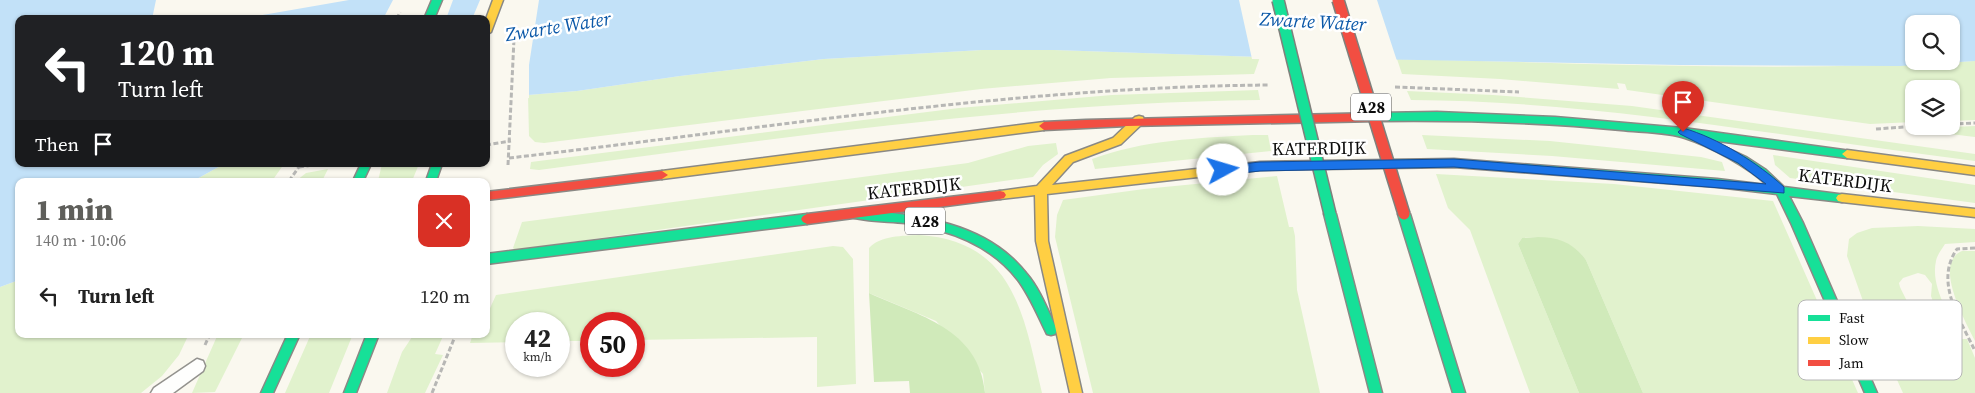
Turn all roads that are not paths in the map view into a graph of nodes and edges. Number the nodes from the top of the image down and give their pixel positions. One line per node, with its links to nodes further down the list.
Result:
1 (437, 0): 5 (main road)
2 (498, 0): 6 (main road)
3 (1278, 0): 26 (main road, bridge)
4 (1338, 0): 27 (main road, A28, bridge)
5 (431, 15)
6 (490, 21)
7 (1139, 120): 8 (main road, KATERDIJK); 10 (main road); 12 (main road, KATERDIJK)
8 (1683, 132): 9 (main road, KATERDIJK); 11 (main road)
9 (1975, 171)
10 (1041, 190): 11 (main road, KATERDIJK); 13 (main road, KATERDIJK); 20 (main road, A28)
11 (1780, 190): 14 (main road, KATERDIJK); 16 (main road)
12 (490, 196)
13 (852, 213): 15 (main road, KATERDIJK); 20 (main road, A28)
14 (1975, 213)
15 (490, 258)
16 (1831, 300)
17 (292, 338): 23 (main road)
18 (371, 338): 24 (main road)
19 (197, 366): 22 (lane)
20 (1069, 367): 25 (main road, A28)
21 (1865, 380): 28 (main road)
22 (160, 393)
23 (266, 393)
24 (350, 393)
25 (1076, 393)
26 (1376, 393)
27 (1459, 393)
28 (1871, 393)

